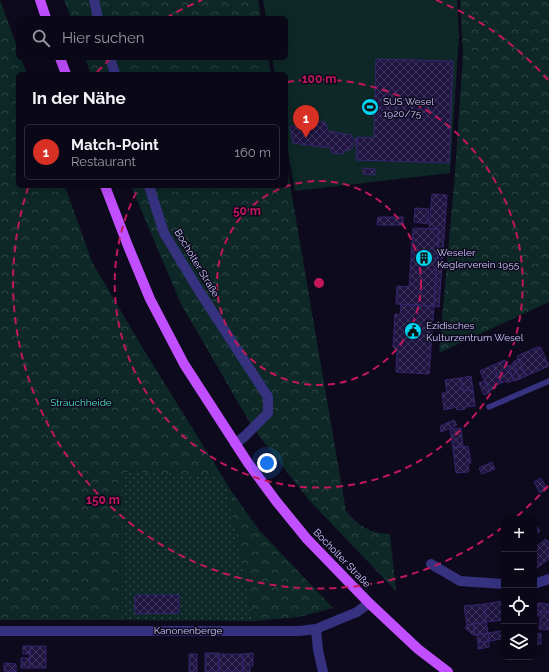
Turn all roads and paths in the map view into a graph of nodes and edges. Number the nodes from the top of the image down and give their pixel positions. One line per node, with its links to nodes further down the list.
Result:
1 (40, 0): 3 (main road)
2 (94, 0): 4 (street)
3 (45, 16)
4 (98, 16)
5 (61, 60): 7 (main road)
6 (110, 60): 8 (street)
7 (65, 72)
8 (114, 72)
9 (106, 188): 13 (main road, Bocholter Straße)
10 (150, 188): 13 (street, Bocholter Straße)
11 (549, 381): 12 (lane)
12 (490, 407)
13 (235, 444): 18 (main road, Bocholter Straße)
14 (431, 564): 17 (street)
15 (549, 579): 16 (street)
16 (537, 583)
17 (501, 584)
18 (369, 603): 19 (street, Kanonenberge); 22 (main road, Bocholter Straße)
19 (316, 629): 20 (street, Kanonenberge); 21 (street)
20 (0, 631)
21 (323, 672)
22 (448, 672)

